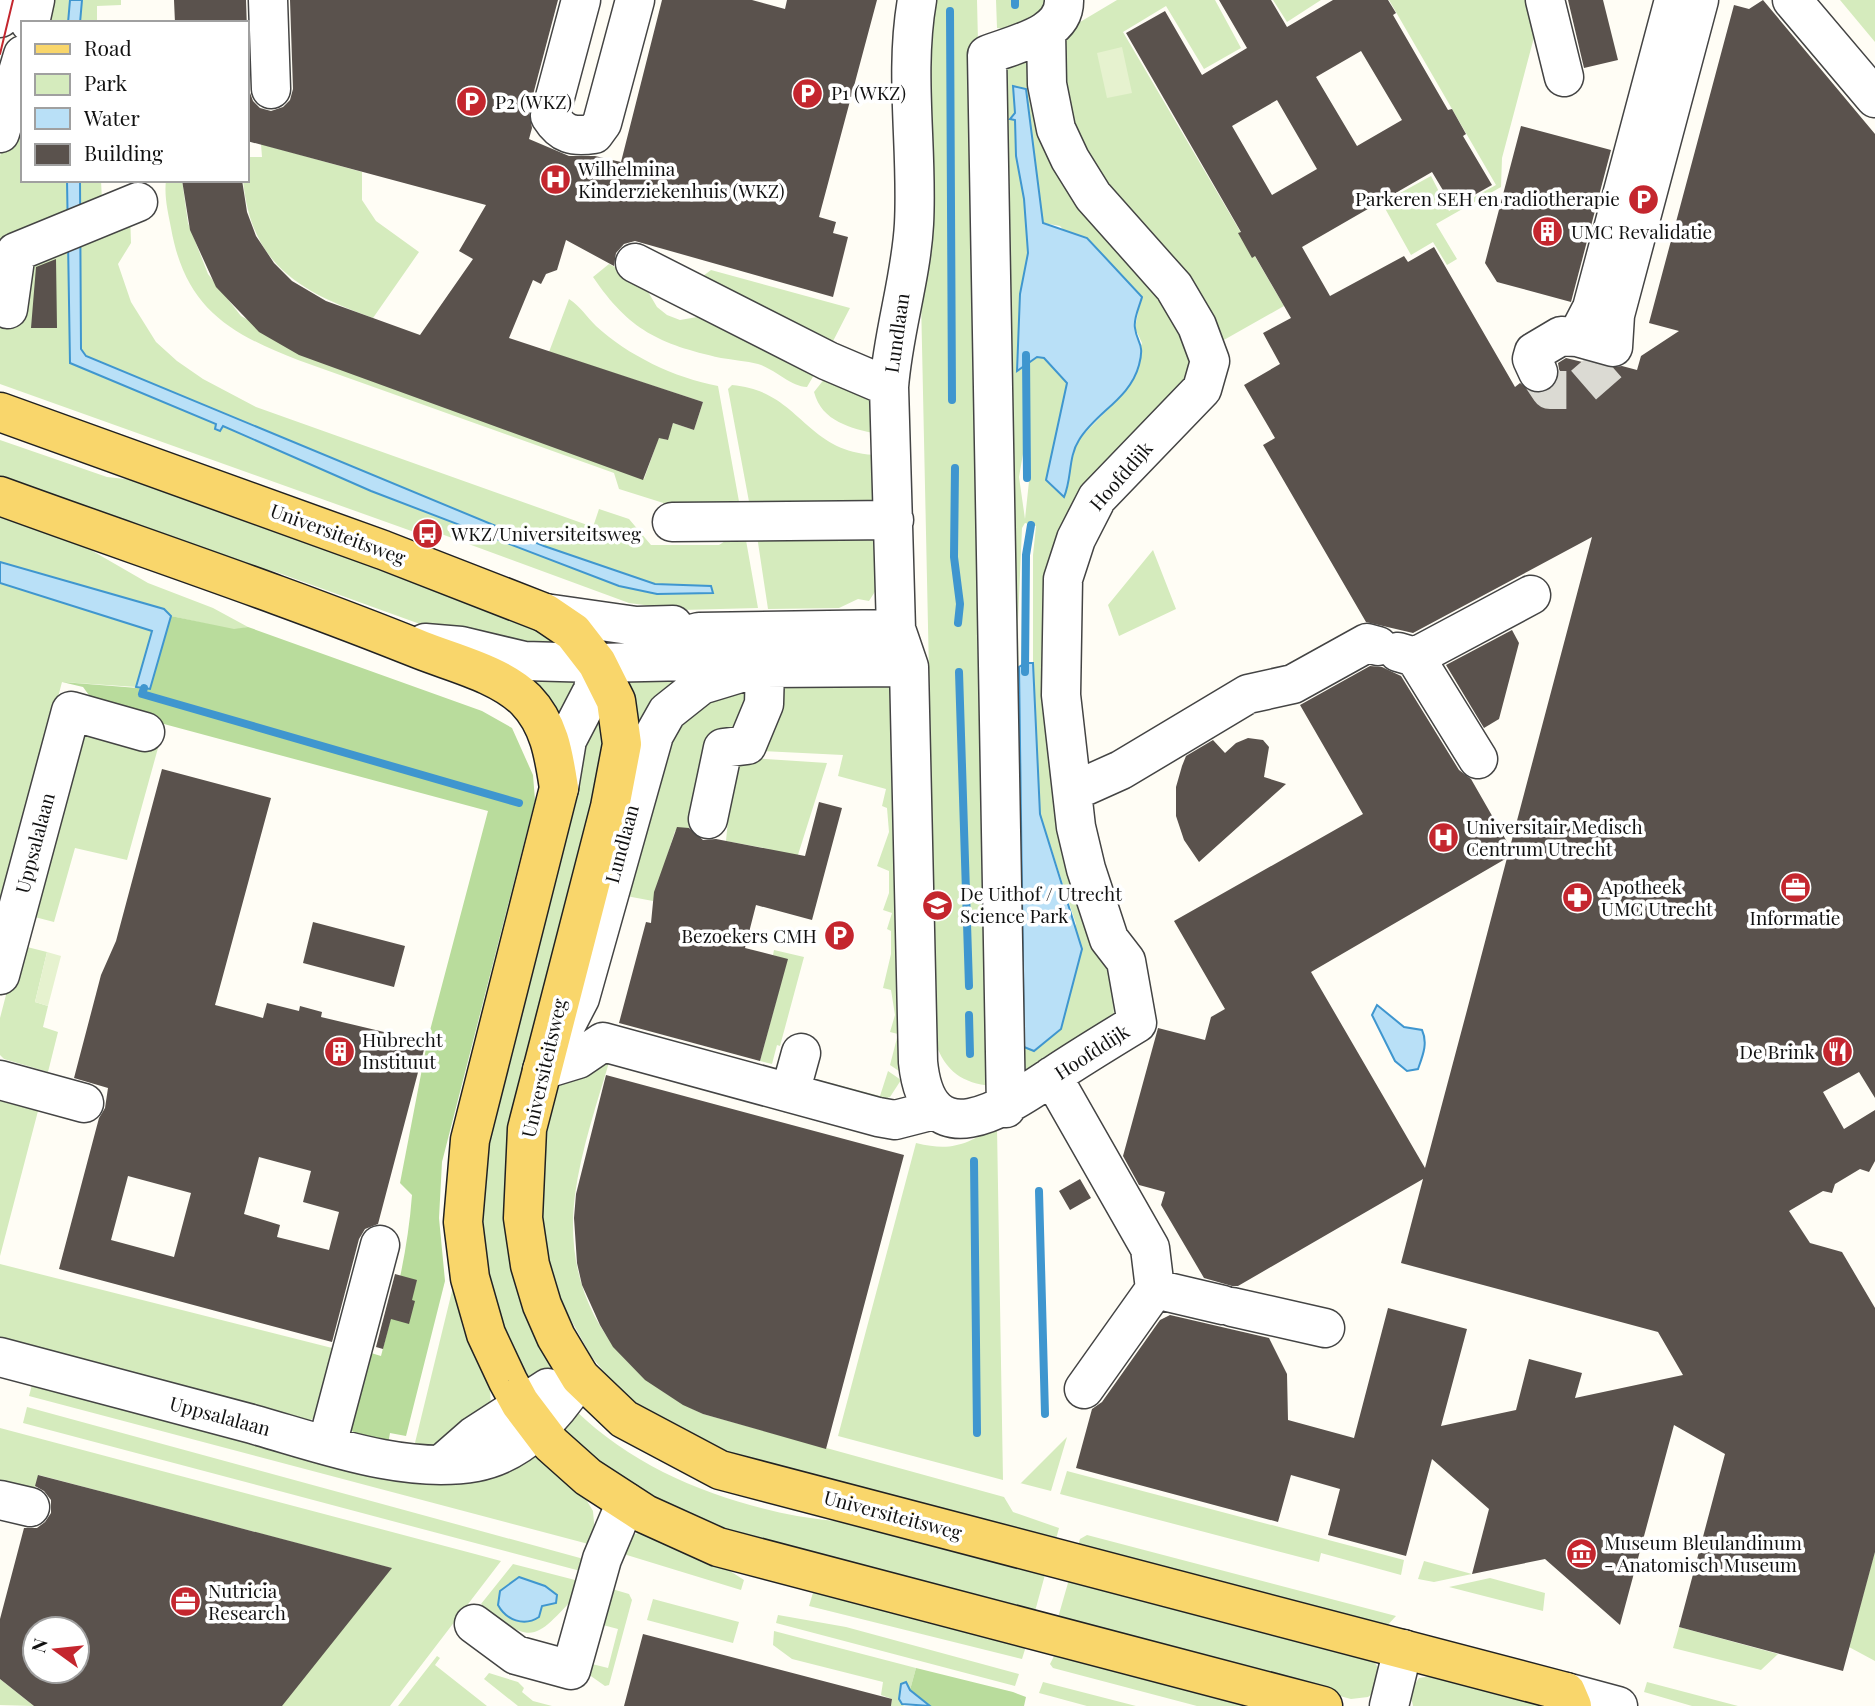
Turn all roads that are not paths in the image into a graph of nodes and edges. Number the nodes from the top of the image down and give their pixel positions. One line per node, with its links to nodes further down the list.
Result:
1 (5, 0): 15 (street)
2 (35, 0): 16 (street)
3 (268, 0): 21 (street)
4 (582, 0): 5 (street)
5 (635, 0)
6 (908, 0): 17 (street, Lundlaan)
7 (917, 0): 17 (street, Lundlaan)
8 (1545, 0): 20 (street)
9 (1674, 0): 27 (street)
10 (1685, 0): 27 (street)
11 (1699, 0): 27 (street)
12 (1792, 0): 22 (street)
13 (1827, 0): 18 (street)
14 (1055, 15): 46 (street, Hoofddijk); 55 (street)
15 (0, 18)
16 (30, 21)
17 (913, 38): 29 (street, Lundlaan)
18 (1875, 60)
19 (21, 62): 23 (street)
20 (1564, 77)
21 (271, 89)
22 (1875, 98)
23 (0, 133)
24 (138, 202): 26 (street)
25 (635, 263): 29 (street)
26 (8, 309)
27 (1601, 340): 28 (street)
28 (1538, 372)
29 (889, 387): 32 (street, Lundlaan)
30 (0, 412): 35 (main road, Universiteitsweg)
31 (0, 496): 38 (main road)
32 (894, 520): 33 (street); 36 (street, Lundlaan)
33 (681, 530)
34 (1531, 595): 39 (street)
35 (545, 613): 37 (street, Lundlaan); 40 (main road, Universiteitsweg)
36 (897, 629): 37 (street, Lundlaan); 41 (street, Lundlaan)
37 (699, 632): 40 (street, Lundlaan)
38 (397, 640): 40 (street, Lundlaan); 45 (main road)
39 (1397, 652): 44 (street); 46 (street)
40 (597, 663): 42 (street, Lundlaan); 45 (street); 51 (main road, Universiteitsweg)
41 (909, 667): 42 (street, Lundlaan); 56 (street, Lundlaan)
42 (760, 668): 47 (street); 51 (street, Lundlaan)
43 (145, 732): 49 (street, Uppsalalaan)
44 (1478, 758)
45 (559, 788): 63 (main road)
46 (1072, 792): 52 (street, Hoofddijk)
47 (708, 819)
48 (626, 906): 50 (street)
49 (0, 975)
50 (587, 1052): 51 (street); 56 (street)
51 (542, 1070): 61 (main road, Universiteitsweg)
52 (1052, 1076): 55 (street, Hoofddijk); 58 (street)
53 (0, 1080): 54 (street)
54 (84, 1103)
55 (1006, 1108): 56 (street)
56 (934, 1110)
57 (380, 1245): 64 (street)
58 (1155, 1289): 59 (street); 62 (street)
59 (1325, 1328)
60 (0, 1357): 64 (street, Uppsalalaan)
61 (580, 1377): 63 (street, Uppsalalaan); 67 (main road, Universiteitsweg)
62 (1084, 1389)
63 (530, 1416): 64 (street, Uppsalalaan); 65 (main road)
64 (327, 1444)
65 (626, 1502): 66 (street); 68 (main road)
66 (474, 1624)
67 (1403, 1649): 69 (main road, Universiteitsweg); 71 (street)
68 (1240, 1695): 70 (main road)
69 (1569, 1699): 72 (street, Universiteitsweg)
70 (1323, 1706)
71 (1389, 1706)
72 (1618, 1706)

